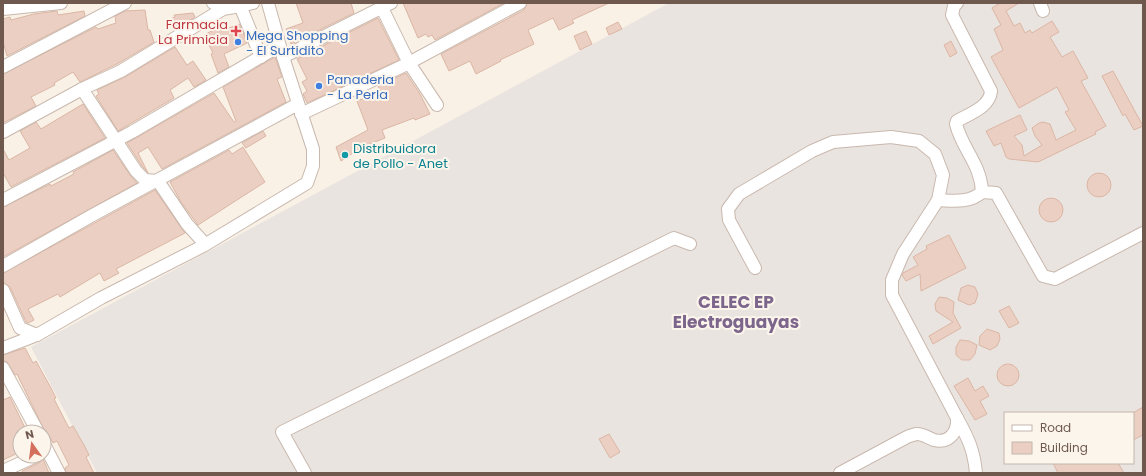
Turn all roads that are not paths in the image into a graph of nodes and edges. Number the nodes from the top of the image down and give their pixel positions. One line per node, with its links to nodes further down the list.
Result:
1 (61, 3): 10 (street)
2 (125, 3): 14 (street)
3 (212, 3): 8 (street)
4 (253, 3): 8 (street)
5 (268, 3): 11 (street)
6 (520, 3): 13 (street)
7 (957, 3): 21 (street)
8 (240, 4): 12 (street); 15 (street)
9 (386, 5): 11 (street); 13 (street)
10 (3, 9)
11 (281, 51): 12 (street); 17 (street)
12 (261, 57): 19 (street)
13 (409, 63): 16 (street); 17 (street)
14 (3, 67)
15 (82, 89): 18 (street); 19 (street)
16 (437, 105)
17 (300, 109): 20 (street); 25 (street)
18 (3, 132)
19 (115, 140): 20 (street); 22 (street)
20 (158, 181): 25 (street); 27 (street)
21 (982, 192): 23 (street); 24 (street)
22 (3, 200)
23 (938, 200): 28 (street); 33 (street)
24 (1143, 233)
25 (205, 244): 30 (street)
26 (690, 244): 39 (street)
27 (3, 266)
28 (755, 268)
29 (3, 290): 30 (street)
30 (37, 335): 31 (street)
31 (3, 348)
32 (3, 368): 34 (street)
33 (957, 418): 40 (street); 41 (street)
34 (34, 424)
35 (52, 461): 38 (street)
36 (18, 464): 37 (street)
37 (3, 471)
38 (59, 473)
39 (305, 473)
40 (840, 473)
41 (976, 473)

